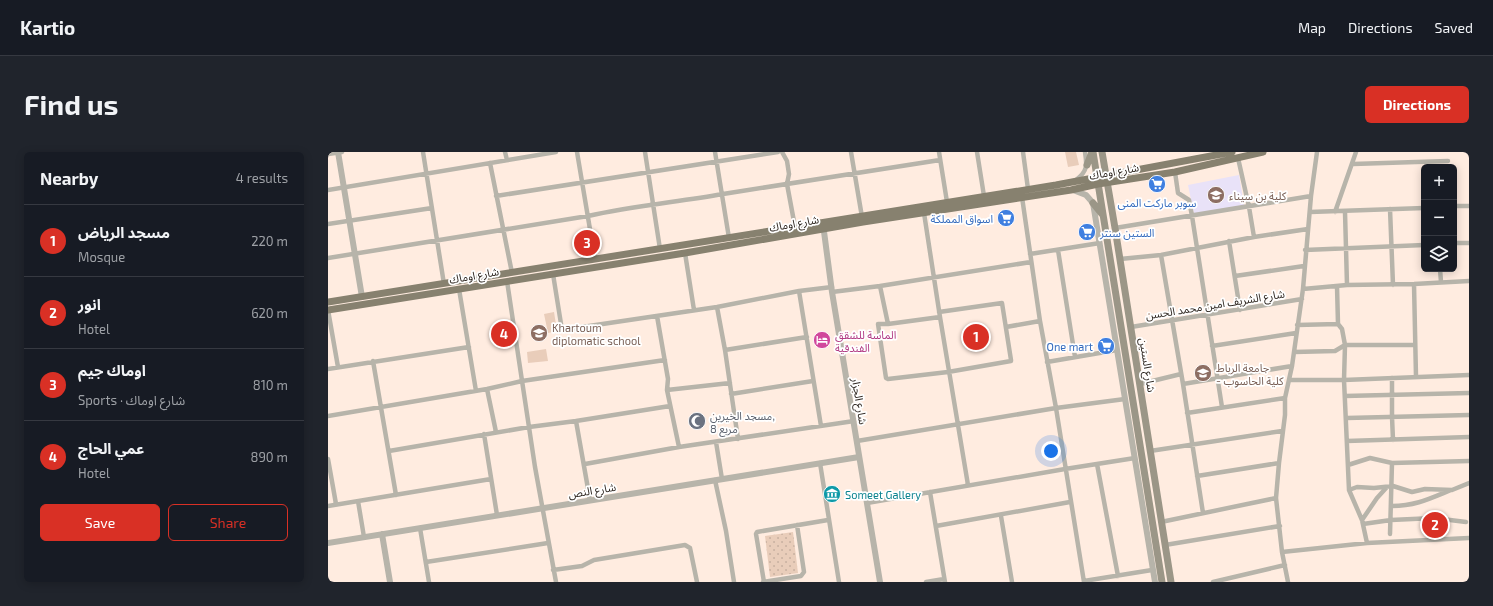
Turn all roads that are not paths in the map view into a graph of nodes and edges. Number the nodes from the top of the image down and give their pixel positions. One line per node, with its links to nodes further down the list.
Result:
1 (339, 152): 22 (street); 44 (street)
2 (423, 152): 35 (street)
3 (505, 152): 25 (street)
4 (556, 152): 25 (street)
5 (577, 152): 41 (street)
6 (645, 152): 33 (street)
7 (715, 152): 29 (street)
8 (778, 152): 29 (street)
9 (782, 152): 43 (street)
10 (851, 152): 36 (street)
11 (939, 152): 26 (street)
12 (977, 152): 50 (street)
13 (1023, 152): 46 (street)
14 (1085, 152): 32 (street)
15 (1092, 152): 32 (main road); 39 (main road, شارع الستين)
16 (1102, 152): 38 (main road, شارع الستين)
17 (1194, 152): 27 (street)
18 (1232, 152): 23 (main road, شارع اوماك)
19 (1263, 152): 24 (main road, شارع اوماك)
20 (1317, 152): 51 (street, شارع الشريف امين محمد الحسن)
21 (1356, 152): 31 (street)
22 (328, 154)
23 (1217, 154): 27 (main road, شارع اوماك)
24 (1238, 158): 34 (main road, شارع اوماك); 56 (street)
25 (507, 160): 30 (street)
26 (940, 160): 36 (street); 53 (street)
27 (1194, 160): 37 (main road, شارع اوماك)
28 (1448, 161): 31 (street)
29 (716, 162): 33 (street); 48 (street)
30 (490, 163): 35 (street); 49 (street)
31 (1353, 164): 63 (street)
32 (1087, 166): 42 (street)
33 (648, 172): 41 (street); 55 (street)
34 (1174, 172): 40 (main road, شارع اوماك); 69 (street)
35 (426, 173): 44 (street); 59 (street)
36 (854, 173): 43 (street); 67 (street)
37 (1121, 173): 38 (main road, شارع اوماك); 40 (main road)
38 (1107, 179): 39 (main road, شارع اوماك); 40 (main road, شارع اوماك); 74 (main road, شارع الستين)
39 (1097, 181): 42 (main road, شارع اوماك); 47 (main road, شارع اوماك); 68 (main road, شارع الستين)
40 (1122, 181)
41 (582, 182): 49 (street); 66 (street)
42 (1074, 182): 46 (main road, شارع اوماك)
43 (787, 184): 48 (street); 73 (street)
44 (343, 187): 45 (street); 70 (street)
45 (328, 190)
46 (1028, 190): 50 (main road, شارع اوماك)
47 (1072, 190): 52 (main road, شارع اوماك); 54 (street)
48 (722, 195): 55 (street); 78 (street)
49 (496, 196): 76 (street)
50 (984, 196): 53 (main road, شارع اوماك)
51 (1311, 196): 56 (street); 62 (street, شارع الشريف امين محمد الحسن)
52 (1022, 197): 65 (main road, شارع اوماك); 93 (street)
53 (947, 202): 67 (main road, شارع اوماك)
54 (1093, 204): 68 (main road); 81 (street)
55 (654, 205): 66 (street); 87 (street)
56 (1249, 206): 69 (street); 77 (street)
57 (1457, 206): 58 (street)
58 (1469, 206)
59 (432, 208): 70 (street); 79 (street)
60 (1421, 208): 61 (street)
61 (1390, 209): 64 (street); 85 (street)
62 (1310, 212): 63 (street); 75 (street, شارع الشريف امين محمد الحسن)
63 (1335, 212): 64 (street)
64 (1345, 212): 88 (street)
65 (924, 213): 72 (main road, شارع اوماك); 104 (street)
66 (588, 216): 76 (street); 97 (street)
67 (862, 216): 72 (main road, شارع اوماك)
68 (1103, 216): 137 (main road, شارع الستين)
69 (1192, 216): 74 (street); 86 (street)
70 (349, 220): 71 (street); 92 (street)
71 (328, 224)
72 (823, 226): 73 (main road, شارع اوماك); 91 (main road, شارع اوماك); 116 (street, شارع الجزار)
73 (795, 227): 78 (main road, شارع اوماك)
74 (1115, 228): 96 (main road, شارع الستين)
75 (1308, 229): 77 (street); 90 (street, شارع الشريف امين محمد الحسن)
76 (504, 230): 79 (street); 101 (street)
77 (1254, 237): 80 (street)
78 (729, 238): 87 (main road, شارع اوماك)
79 (437, 240): 92 (street); 108 (street)
80 (1229, 242): 86 (street); 103 (street)
81 (1100, 243): 89 (street); 137 (street)
82 (1469, 243): 83 (street)
83 (1457, 244)
84 (1421, 245): 85 (street)
85 (1392, 246): 88 (street); 111 (street)
86 (1197, 248): 94 (street); 126 (street)
87 (660, 249): 97 (main road, شارع اوماك)
88 (1345, 249): 90 (street); 110 (street)
89 (1058, 250): 93 (street); 145 (street)
90 (1305, 250): 99 (street, شارع الشريف امين محمد الحسن)
91 (685, 253): 102 (main road, شارع اوماك); 123 (street)
92 (355, 254): 95 (street); 118 (street)
93 (1030, 254): 98 (street)
94 (1161, 255): 96 (street); 129 (street)
95 (328, 258)
96 (1120, 259): 134 (main road, شارع الستين)
97 (595, 260): 101 (main road, شارع اوماك)
98 (1031, 262): 104 (street); 128 (street)
99 (1304, 266): 103 (street); 115 (street, شارع الشريف امين محمد الحسن)
100 (1440, 272): 107 (street)
101 (512, 273): 108 (main road, شارع اوماك)
102 (553, 274): 105 (main road, شارع اوماك); 127 (street)
103 (1235, 276): 124 (street)
104 (933, 277): 112 (street); 125 (street)
105 (507, 281): 114 (main road, شارع اوماك); 160 (street)
106 (1469, 281): 107 (street)
107 (1441, 282): 109 (street)
108 (444, 284): 118 (main road, شارع اوماك)
109 (1414, 284): 111 (street); 139 (street)
110 (1347, 285): 111 (street); 113 (street)
111 (1394, 285)
112 (880, 286): 116 (street); 130 (street)
113 (1337, 286): 115 (street); 131 (street)
114 (459, 289): 122 (main road, شارع اوماك); 141 (street)
115 (1303, 289): 119 (street, شارع الشريف امين محمد الحسن)
116 (832, 290): 117 (street); 187 (street, شارع الجزار)
117 (799, 291): 121 (street); 136 (street)
118 (362, 297): 120 (main road, شارع اوماك)
119 (1302, 299): 124 (street, شارع الشريف امين محمد الحسن); 132 (street, شارع الشريف امين محمد الحسن)
120 (328, 302)
121 (717, 307): 123 (street); 142 (street)
122 (328, 310): 150 (street)
123 (694, 310): 127 (street)
124 (1240, 310): 126 (street, شارع الشريف امين محمد الحسن)
125 (939, 315): 130 (street); 133 (street); 152 (street)
126 (1208, 315): 129 (street, شارع الشريف امين محمد الحسن); 140 (street)
127 (657, 316): 146 (street)
128 (1040, 321): 133 (street); 148 (street)
129 (1172, 321): 134 (street, شارع الشريف امين محمد الحسن); 153 (street)
130 (888, 324): 152 (street)
131 (1338, 324): 132 (street); 138 (street)
132 (1297, 325): 135 (street, شارع الشريف امين محمد الحسن)
133 (1006, 327): 152 (street)
134 (1131, 327): 163 (main road, شارع الستين)
135 (1296, 333): 140 (street); 144 (street, شارع الشريف امين محمد الحسن)
136 (807, 337): 142 (street); 161 (street)
137 (1119, 341): 143 (street); 173 (main road, شارع الستين)
138 (1345, 344): 139 (street); 144 (street); 159 (street)
139 (1414, 345): 155 (street)
140 (1212, 346): 156 (street)
141 (468, 347): 147 (street); 167 (street)
142 (725, 350): 162 (street)
143 (1117, 350): 145 (street); 173 (street)
144 (1294, 352): 149 (street, شارع الشريف امين محمد الحسن)
145 (1075, 357): 148 (street)
146 (665, 360): 160 (street); 166 (street)
147 (373, 361): 150 (street); 176 (street)
148 (1047, 362): 178 (street)
149 (1292, 366): 156 (street); 158 (street, شارع الشريف امين محمد الحسن)
150 (338, 367): 151 (street)
151 (328, 369)
152 (948, 372): 188 (street)
153 (1182, 374): 163 (street); 164 (street)
154 (1469, 375): 155 (street)
155 (1416, 376): 157 (street)
156 (1218, 378): 164 (street); 177 (street)
157 (1392, 378): 159 (street); 170 (street)
158 (1289, 380): 159 (street); 172 (street, شارع الشريف امين محمد الحسن)
159 (1344, 380): 171 (street)
160 (522, 381): 165 (street); 190 (street)
161 (813, 381): 169 (street); 189 (street)
162 (730, 383): 166 (street); 169 (street)
163 (1140, 384): 174 (main road, شارع الستين)
164 (1183, 384): 181 (street)
165 (487, 389): 167 (street); 192 (street)
166 (668, 390): 175 (street)
167 (476, 391): 176 (street)
168 (1469, 393): 170 (street)
169 (731, 394): 195 (street)
170 (1392, 395): 171 (street); 184 (street)
171 (1345, 396): 185 (street)
172 (1285, 398): 177 (street); 191 (street, شارع الشريف امين محمد الحسن)
173 (1129, 400): 174 (main road); 178 (street); 180 (main road, شارع الستين); 205 (street)
174 (1142, 400): 179 (main road, شارع الستين)
175 (670, 406): 186 (street); 201 (street)
176 (381, 407): 183 (street); 202 (street)
177 (1222, 407): 181 (street)
178 (1056, 408): 188 (street); 214 (street)
179 (1144, 412): 180 (main road); 203 (main road, شارع الستين)
180 (1134, 413): 244 (main road, شارع الستين)
181 (1188, 413): 200 (street)
182 (1469, 415): 184 (street)
183 (328, 416)
184 (1392, 417): 185 (street); 196 (street)
185 (1347, 418): 198 (street)
186 (576, 421): 190 (street); 211 (street)
187 (854, 421): 189 (street); 197 (street, شارع الجزار)
188 (958, 424): 197 (street); 220 (street)
189 (821, 426): 195 (street)
190 (529, 427): 192 (street); 235 (street)
191 (1282, 431): 200 (street); 209 (street, شارع الشريف امين محمد الحسن)
192 (496, 432): 193 (street)
193 (484, 434): 202 (street); 216 (street)
194 (1469, 437): 196 (street)
195 (738, 439): 199 (street)
196 (1393, 440): 198 (street)
197 (857, 441): 204 (street, شارع الجزار)
198 (1347, 441): 213 (street)
199 (716, 442): 201 (street); 217 (street)
200 (1192, 445): 203 (street); 215 (street)
201 (679, 447): 211 (street)
202 (388, 451): 226 (street)
203 (1150, 451): 241 (main road, شارع الستين)
204 (860, 457): 208 (street, شارع النص); 231 (street, شارع الجزار)
205 (1135, 458): 212 (street); 244 (street)
206 (328, 460): 232 (street)
207 (1469, 461): 210 (street)
208 (820, 463): 217 (street, شارع النص); 239 (street)
209 (1279, 463): 215 (street); 227 (street, شارع الشريف امين محمد الحسن)
210 (1392, 463): 213 (street); 222 (street)
211 (585, 464): 228 (street)
212 (1097, 464): 214 (street); 262 (street)
213 (1348, 464): 223 (street)
214 (1065, 469): 220 (street); 230 (street)
215 (1197, 476): 236 (street)
216 (491, 479): 226 (street); 237 (street)
217 (722, 479): 218 (street, شارع النص)
218 (715, 480): 228 (street, شارع النص); 269 (street)
219 (1469, 483): 224 (street)
220 (968, 485): 225 (street)
221 (1387, 486): 222 (street); 223 (street); 242 (street)
222 (1392, 486): 224 (street); 234 (street)
223 (1349, 490): 242 (street)
224 (1452, 490): 234 (street)
225 (930, 492): 231 (street); 246 (street)
226 (396, 495): 229 (street)
227 (1276, 498): 236 (street); 247 (street, شارع الشريف امين محمد الحسن)
228 (590, 500): 235 (street, شارع النص)
229 (358, 501): 232 (street); 251 (street)
230 (1070, 502): 238 (street); 264 (street)
231 (867, 503): 272 (street, شارع الجزار)
232 (336, 504): 233 (street)
233 (328, 506)
234 (1392, 506): 240 (street)
235 (543, 508): 237 (street, شارع النص); 254 (street)
236 (1203, 513): 241 (street)
237 (497, 515): 248 (street, شارع النص)
238 (1001, 516): 246 (street); 274 (street)
239 (828, 520): 245 (street); 271 (street)
240 (1391, 520): 242 (street); 243 (street); 250 (street)
241 (1161, 522): 256 (main road, شارع الستين)
242 (1363, 522): 255 (street)
243 (1466, 522)
244 (1149, 523): 261 (street); 276 (main road, شارع الستين)
245 (797, 526): 270 (street); 270 (street)
246 (936, 526): 263 (street)
247 (1280, 526): 256 (street); 257 (street, شارع الشريف امين محمد الحسن)
248 (420, 528): 249 (street, شارع النص); 258 (street)
249 (382, 534): 251 (street, شارع النص); 265 (street)
250 (1390, 534)
251 (364, 537): 253 (street, شارع النص)
252 (1469, 538): 255 (street)
253 (328, 543)
254 (548, 543): 258 (street); 260 (street)
255 (1367, 543): 257 (street)
256 (1165, 545): 277 (main road, شارع الستين)
257 (1282, 552): 259 (street, شارع الشريف امين محمد الحسن)
258 (426, 562): 266 (street)
259 (1285, 565): 278 (street); 279 (street, شارع الشريف امين محمد الحسن)
260 (553, 570): 267 (street); 268 (street)
261 (1152, 570): 262 (street); 275 (street)
262 (1118, 576): 264 (street)
263 (945, 581): 273 (street)
264 (1084, 581)
265 (390, 582)
266 (429, 582)
267 (556, 582)
268 (697, 582)
269 (734, 582)
270 (764, 582)
271 (839, 582)
272 (880, 582)
273 (926, 582)
274 (1012, 582)
275 (1155, 582)
276 (1162, 582)
277 (1171, 582)
278 (1213, 582)
279 (1288, 582)

